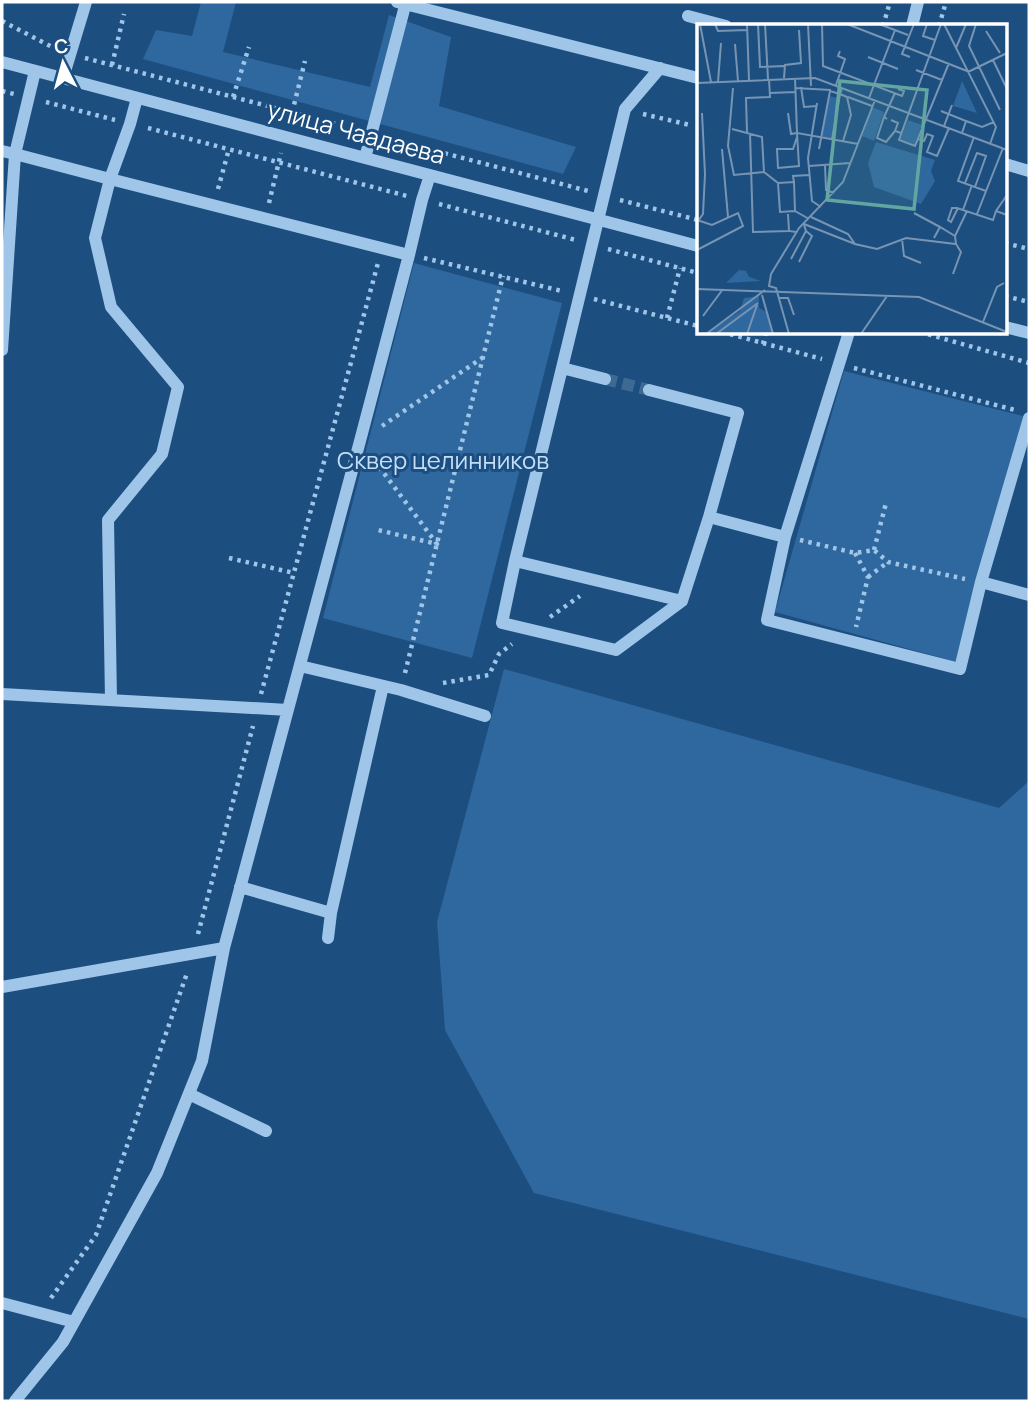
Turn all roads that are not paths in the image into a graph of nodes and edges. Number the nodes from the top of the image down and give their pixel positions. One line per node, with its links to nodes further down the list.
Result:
1 (86, 2): 10 (street)
2 (402, 2): 8 (street); 15 (street)
3 (918, 2): 6 (street)
4 (688, 16): 5 (street)
5 (718, 24)
6 (912, 24)
7 (2, 62): 9 (street, улица Чаадаева)
8 (660, 68): 11 (street); 20 (street)
9 (35, 71): 10 (street, улица Чаадаева); 14 (street)
10 (63, 78): 12 (street, улица Чаадаева)
11 (697, 78)
12 (137, 98): 15 (street, улица Чаадаева); 19 (street)
13 (2, 151): 14 (street)
14 (15, 154): 19 (street); 26 (street)
15 (365, 158): 18 (street, улица Чаадаева)
16 (1006, 164): 17 (street)
17 (1029, 171)
18 (430, 175): 20 (street, улица Чаадаева); 22 (street)
19 (110, 180): 22 (street); 40 (street)
20 (598, 220): 21 (street, улица Чаадаева); 27 (street)
21 (697, 246)
22 (409, 255): 37 (street)
23 (1006, 327): 24 (street)
24 (1029, 333)
25 (848, 334): 32 (street)
26 (2, 349)
27 (562, 369): 28 (street); 33 (street)
28 (605, 379)
29 (649, 390): 31 (street)
30 (1029, 418): 34 (street)
31 (709, 517): 32 (street); 36 (street)
32 (786, 537): 34 (street)
33 (515, 561): 36 (street); 36 (street)
34 (981, 582): 35 (street)
35 (1029, 595)
36 (682, 601)
37 (300, 666): 38 (street); 41 (street)
38 (383, 686): 42 (street); 44 (street)
39 (2, 694): 40 (street)
40 (111, 700): 41 (street)
41 (288, 710): 43 (street)
42 (485, 716)
43 (240, 887): 44 (street); 46 (street)
44 (331, 913): 45 (street)
45 (328, 938)
46 (224, 948): 47 (street); 48 (street)
47 (2, 987)
48 (189, 1094): 49 (street); 51 (street)
49 (265, 1131)
50 (2, 1303): 51 (street)
51 (74, 1322): 52 (street)
52 (15, 1401)

